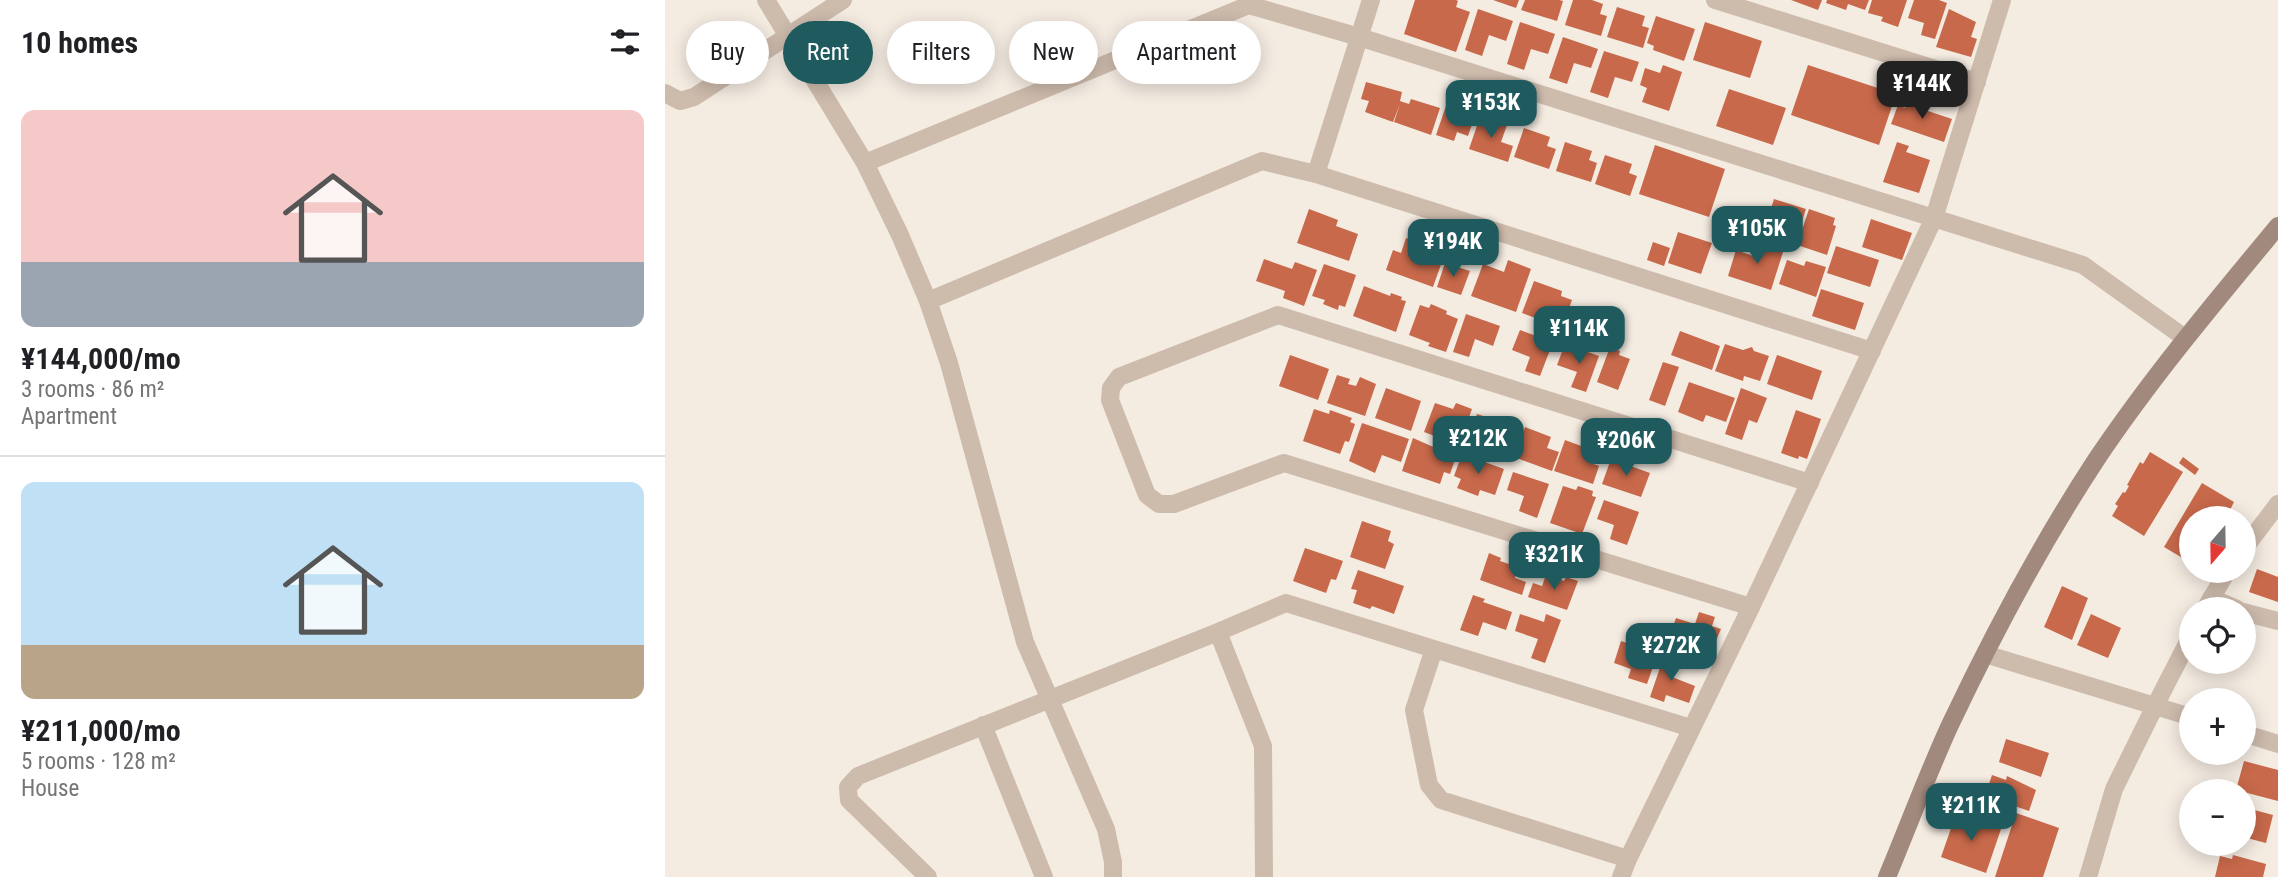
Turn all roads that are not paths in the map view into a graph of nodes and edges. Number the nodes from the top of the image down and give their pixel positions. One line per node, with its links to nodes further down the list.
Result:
1 (766, 0): 7 (street)
2 (843, 0): 6 (street)
3 (1371, 0): 8 (street)
4 (1715, 0): 10 (street)
5 (2003, 0): 10 (street)
6 (812, 21)
7 (783, 27)
8 (1359, 37): 13 (street); 14 (street); 15 (street)
9 (783, 40): 12 (street)
10 (1977, 82): 15 (street)
11 (818, 84): 13 (street)
12 (665, 93)
13 (865, 163): 17 (street)
14 (1316, 174): 17 (street); 19 (street)
15 (1934, 218): 18 (street); 19 (street)
16 (2278, 226): 18 (street)
17 (928, 301): 30 (street)
18 (2185, 338): 28 (street)
19 (1872, 351): 20 (street)
20 (1810, 483): 23 (street); 23 (street)
21 (2278, 505): 22 (street)
22 (2256, 533)
23 (1751, 607): 34 (street)
24 (2256, 615): 25 (street)
25 (2278, 621)
26 (1218, 632): 27 (street); 30 (street); 41 (street)
27 (1434, 649): 34 (street); 37 (street)
28 (1985, 654): 31 (street); 43 (street)
29 (2179, 659): 31 (street)
30 (1048, 699): 33 (street); 40 (street)
31 (2155, 706): 32 (street); 44 (street)
32 (2179, 713)
33 (983, 725): 38 (street); 39 (street)
34 (1691, 728): 37 (street)
35 (2256, 737): 36 (street)
36 (2278, 744)
37 (1628, 859): 42 (street)
38 (928, 877)
39 (1044, 877)
40 (1113, 877)
41 (1264, 877)
42 (1621, 877)
43 (1887, 877)
44 (2088, 877)

